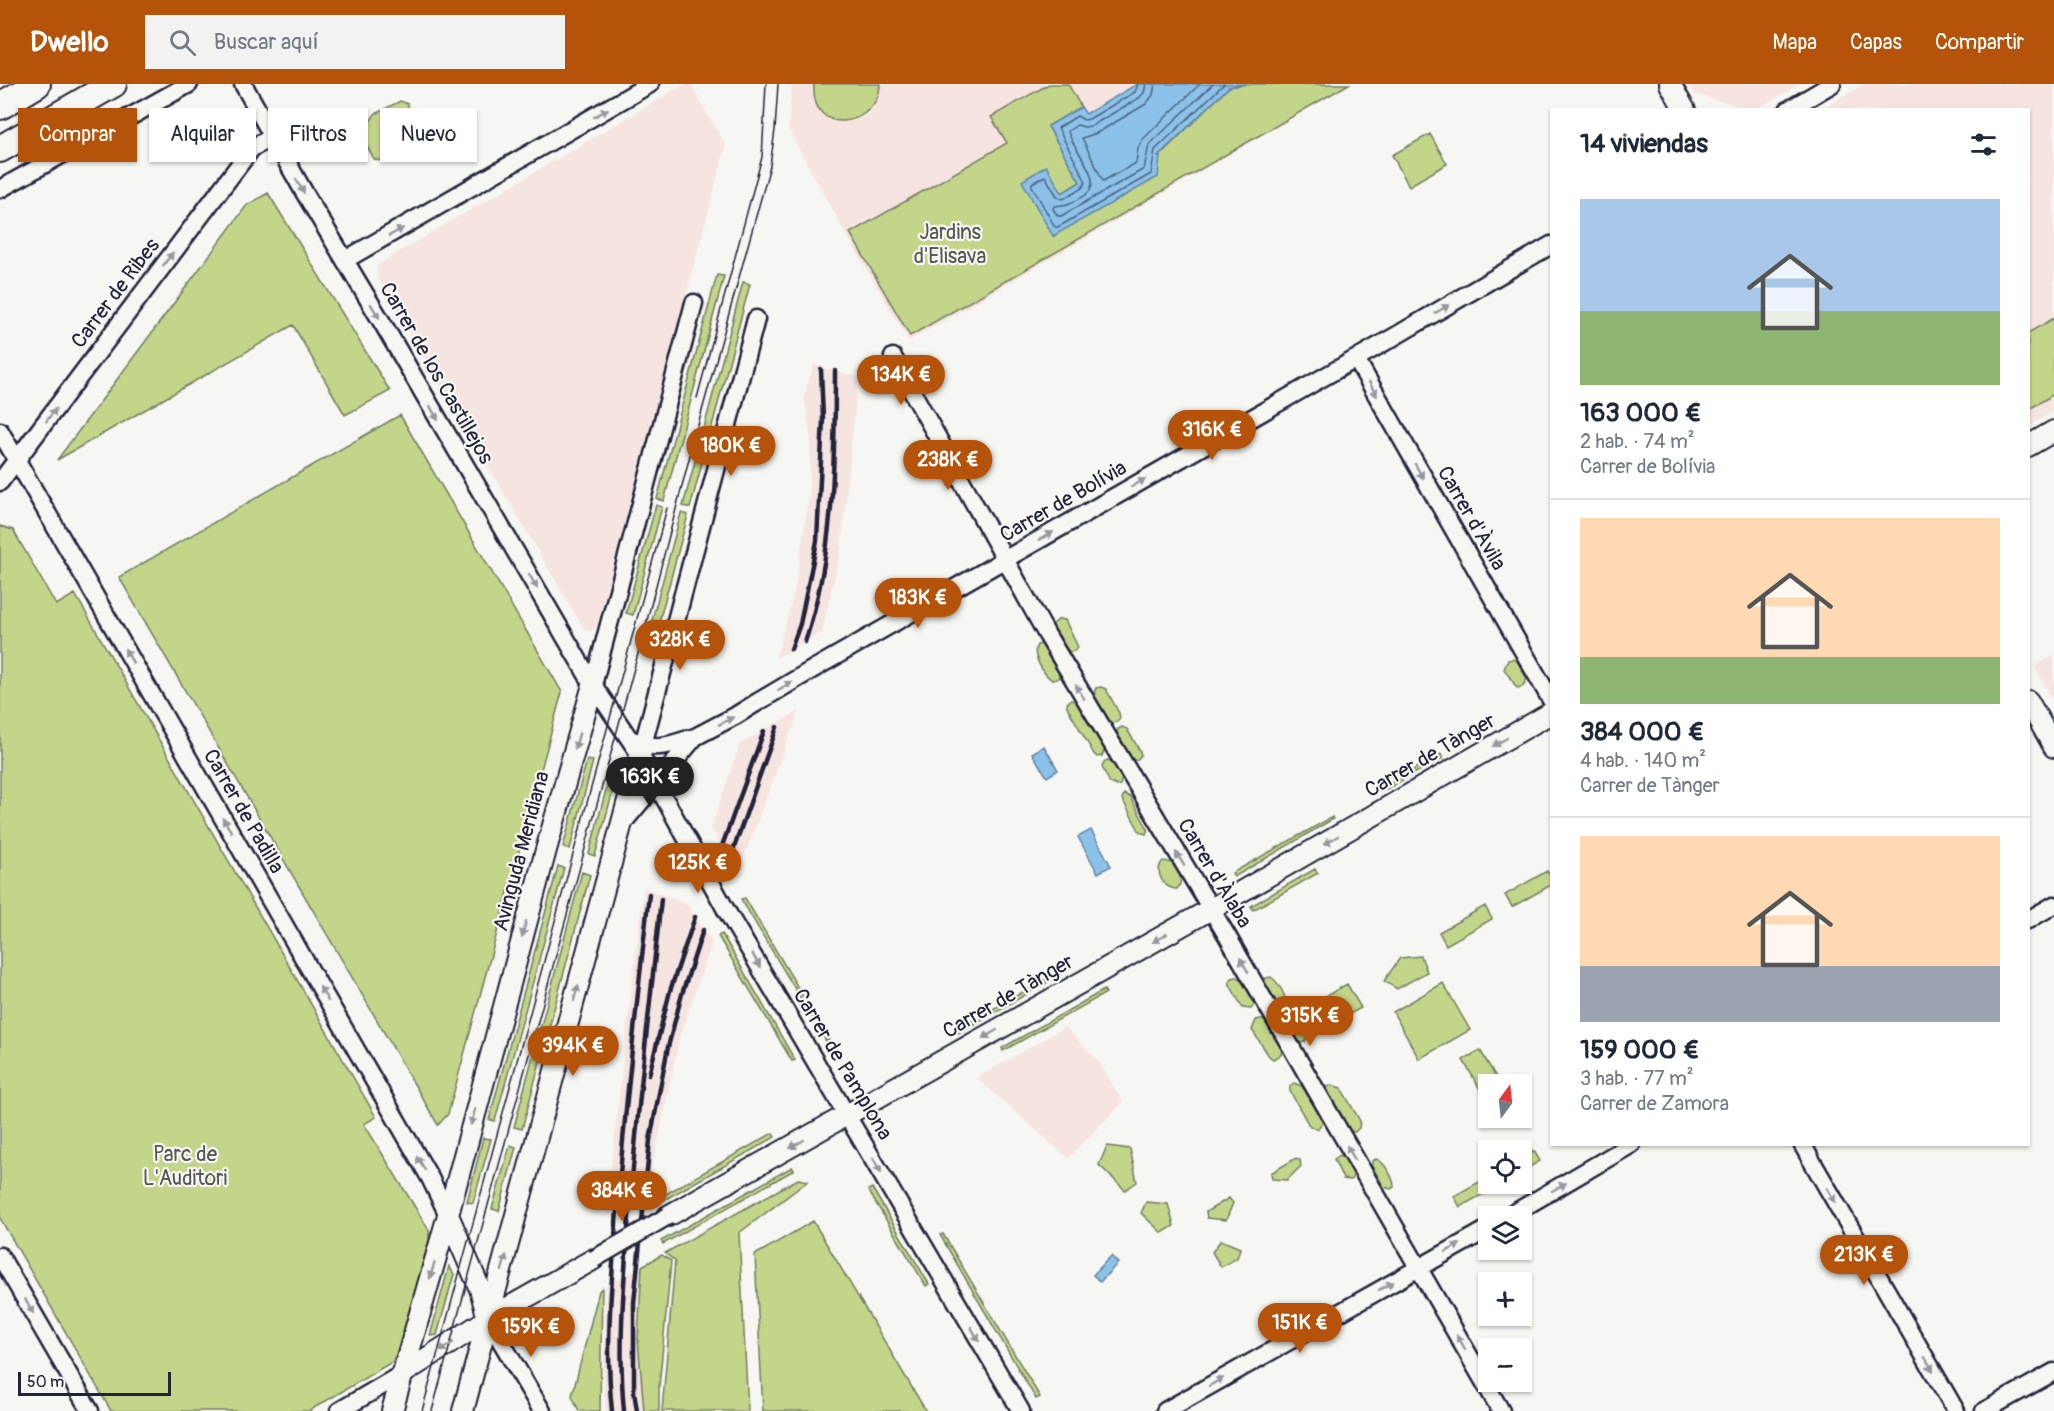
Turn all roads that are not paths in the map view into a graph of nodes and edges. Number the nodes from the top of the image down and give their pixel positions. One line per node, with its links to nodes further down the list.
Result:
1 (38, 84): 8 (main road)
2 (113, 84): 13 (main road)
3 (189, 84): 15 (street)
4 (243, 84): 11 (street, Carrer de los Castillejos)
5 (650, 84): 17 (street, one-way to 5)
6 (1670, 84): 9 (street)
7 (1832, 84): 10 (street)
8 (0, 106)
9 (1684, 108)
10 (1791, 108)
11 (268, 130)
12 (268, 139): 25 (street, Carrer de Ribes, one-way to 12)
13 (0, 149)
14 (287, 162): 17 (street, Carrer de los Castillejos, one-way to 17)
15 (0, 189)
16 (1550, 246): 21 (street, Carrer de Bolívia, one-way to 16)
17 (345, 260): 28 (street, Carrer de los Castillejos, one-way to 28)
18 (694, 303): 28 (street, Avinguda Meridiana)
19 (756, 320): 33 (street)
20 (893, 357): 27 (street, Carrer d'Àlaba)
21 (1356, 359): 27 (street, Carrer de Bolívia, one-way to 21); 29 (street, Carrer d'Àvila, one-way to 29)
22 (0, 430): 25 (street, Carrer de Padilla)
23 (2054, 431): 24 (street)
24 (2030, 445)
25 (16, 462): 26 (street, Carrer de Ribes); 44 (street, Carrer de Padilla, one-way to 25)
26 (0, 482)
27 (1005, 560): 32 (street, Carrer de Bolívia, one-way to 27, bridge); 38 (street, Carrer d'Àlaba, one-way to 27)
28 (592, 685): 33 (street, Carrer de Pamplona); 44 (street, Avinguda Meridiana, one-way to 44)
29 (1550, 698)
30 (2030, 705): 34 (street)
31 (1550, 714): 38 (street, Carrer de Tànger, one-way to 38)
32 (695, 736): 33 (street); 35 (street, Carrer de Bolívia)
33 (638, 746): 35 (street, Carrer de Pamplona); 36 (street)
34 (2054, 747)
35 (656, 783): 36 (street, Carrer de Bolívia); 40 (street, Carrer de Pamplona, one-way to 40, bridge)
36 (622, 825): 50 (street, one-way to 36)
37 (2054, 905): 39 (street)
38 (1211, 909): 40 (street, Carrer de Tànger, one-way to 40); 49 (street, Carrer d'Àlaba, one-way to 38)
39 (2030, 919)
40 (848, 1115): 45 (street, Carrer de Tànger, one-way to 45); 58 (street, Carrer de Pamplona, one-way to 58)
41 (1629, 1146): 43 (street, one-way to 41)
42 (1803, 1146): 61 (street, one-way to 61)
43 (1526, 1206)
44 (448, 1215): 50 (street); 52 (street, Avinguda Meridiana, one-way to 52)
45 (668, 1216): 48 (street, Carrer de Tànger, bridge)
46 (1478, 1234): 49 (street, one-way to 46)
47 (0, 1256): 53 (street, one-way to 53)
48 (594, 1259): 50 (street, Carrer de Tànger)
49 (1417, 1268): 59 (street, one-way to 49); 60 (street, Carrer d'Àlaba, one-way to 49)
50 (489, 1319): 52 (street, Carrer de Tànger, one-way to 52); 56 (street); 57 (street)
51 (2054, 1372): 62 (street)
52 (402, 1374): 54 (street); 55 (street, Avinguda Meridiana)
53 (90, 1411)
54 (339, 1411)
55 (392, 1411)
56 (463, 1411)
57 (542, 1411)
58 (1021, 1411)
59 (1165, 1411)
60 (1501, 1411)
61 (1956, 1411)
62 (1984, 1411)

